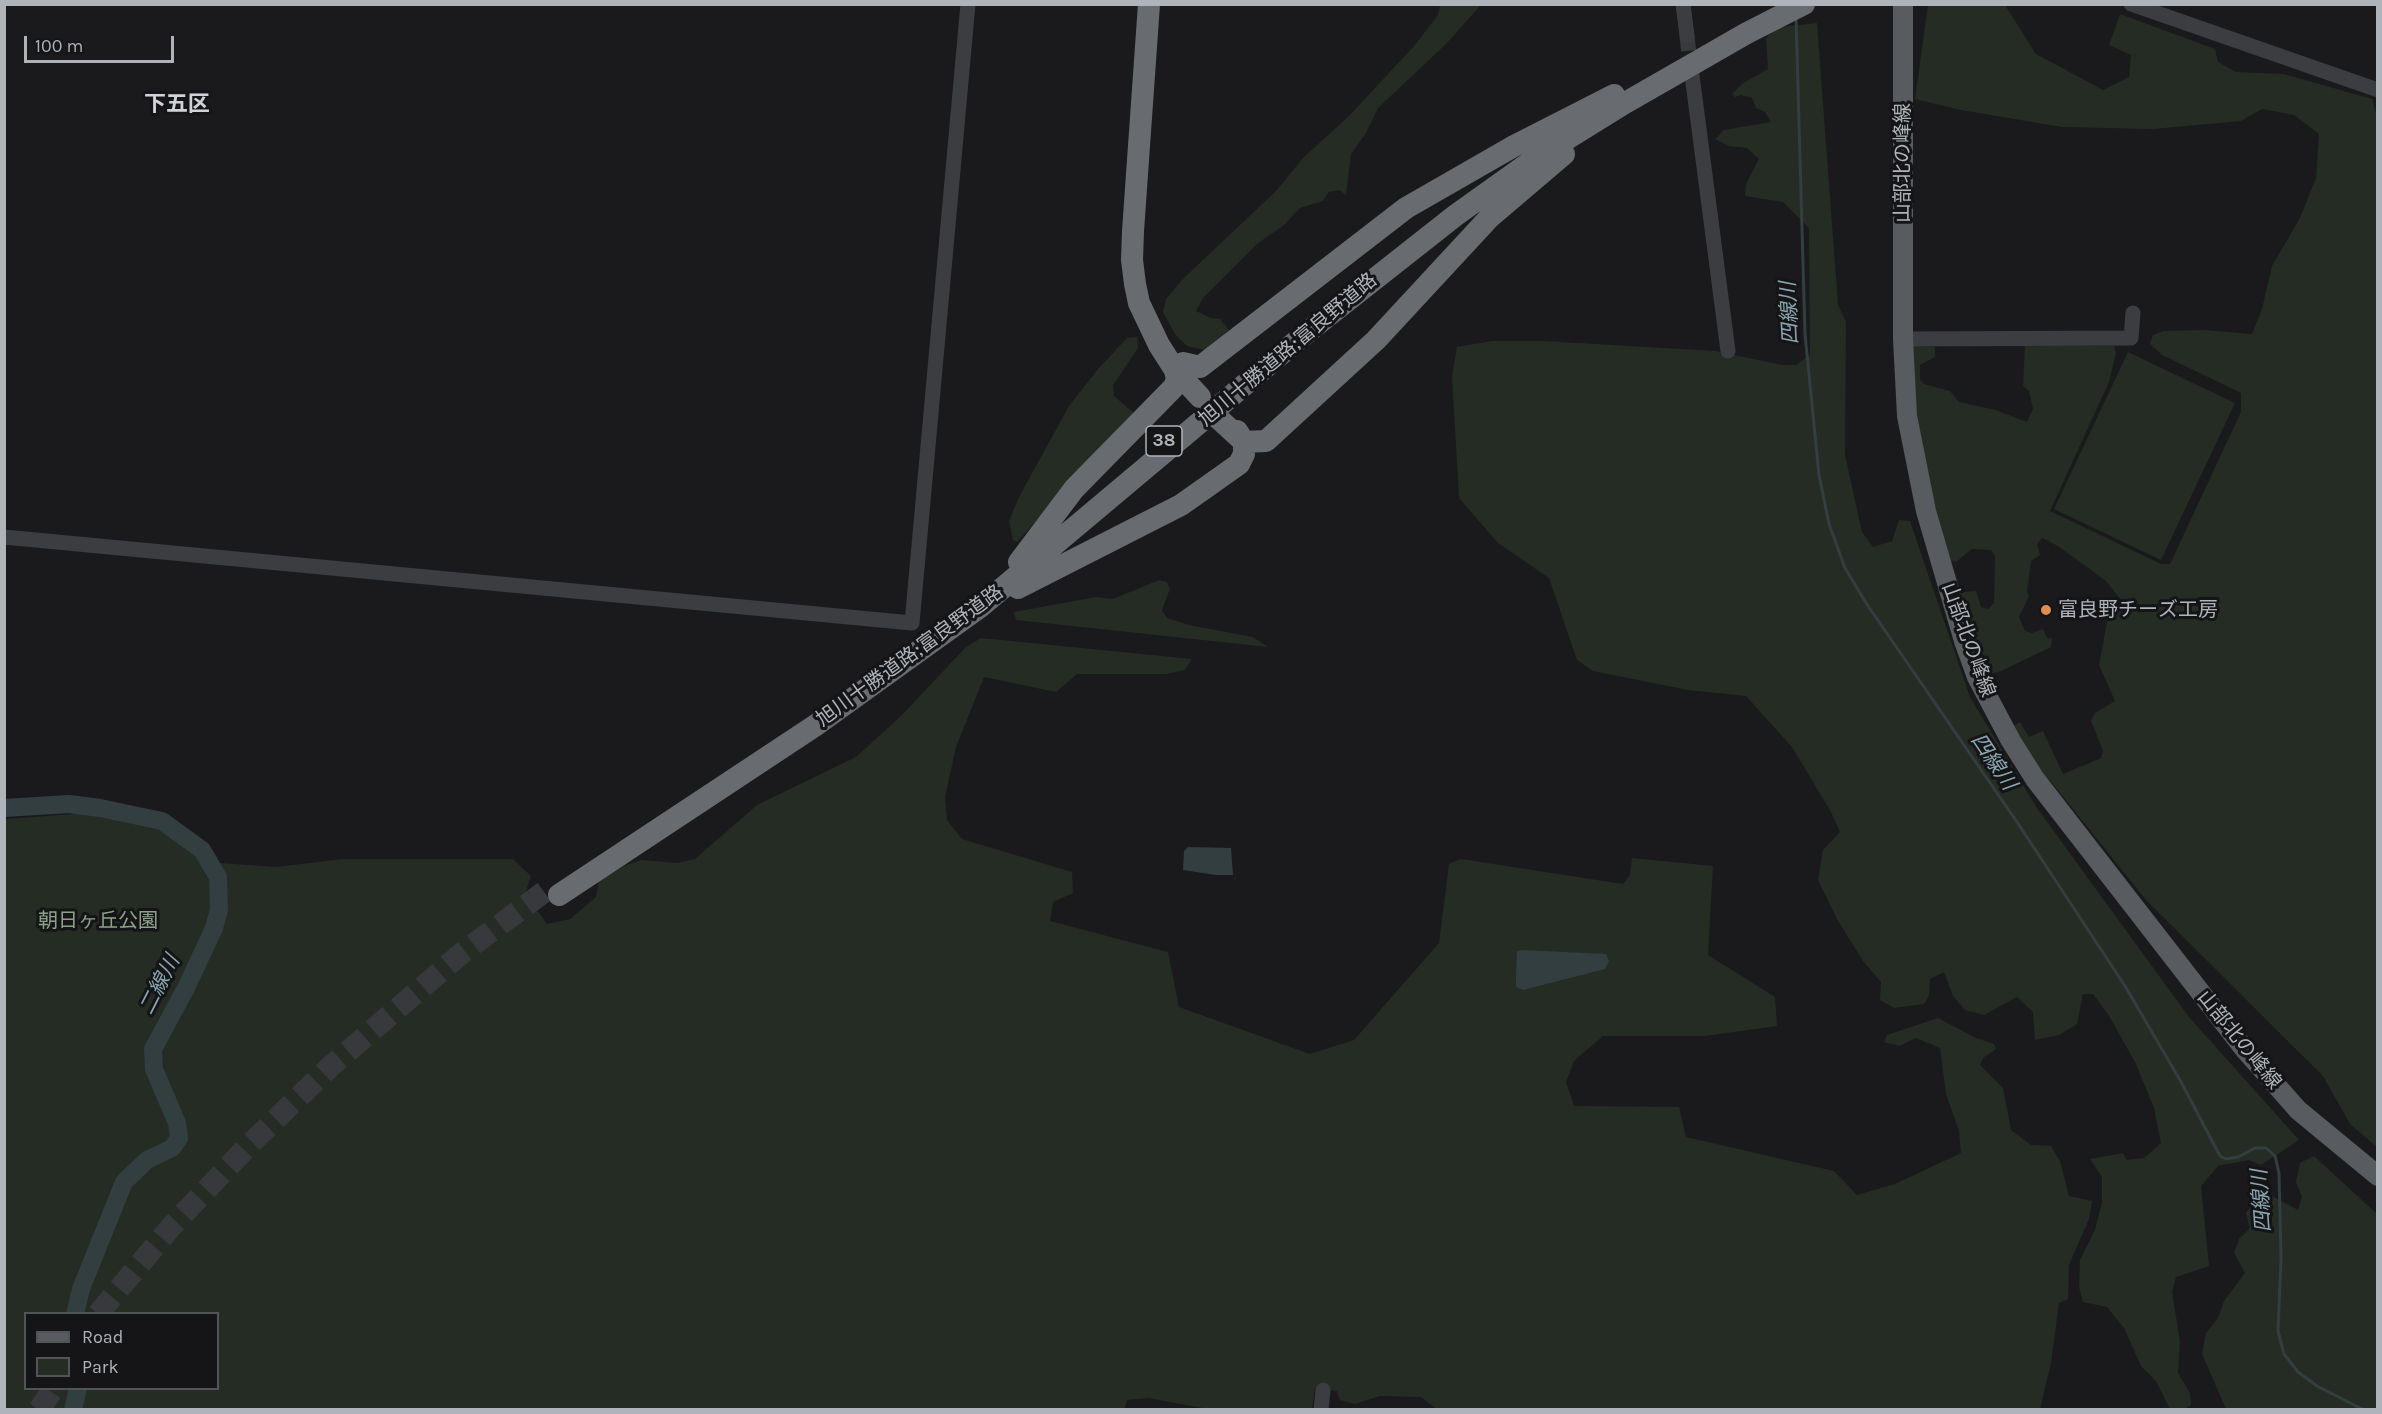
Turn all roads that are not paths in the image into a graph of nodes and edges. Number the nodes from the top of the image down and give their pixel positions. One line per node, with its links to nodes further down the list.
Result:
1 (968, 4): 20 (street)
2 (1149, 4): 16 (highway)
3 (1158, 4): 16 (highway)
4 (1683, 4): 9 (street)
5 (1804, 4): 8 (highway, 旭川十勝道路;富良野道路 / 38)
6 (1903, 4): 14 (main road, 山部北の峰線)
7 (2131, 4): 11 (street)
8 (1782, 8): 12 (highway, 旭川十勝道路;富良野道路 / 38)
9 (1687, 36)
10 (1692, 75): 15 (street)
11 (2378, 90)
12 (1622, 98): 16 (highway); 19 (highway, 38); 21 (highway, 旭川十勝道路;富良野道路 / 38); 22 (highway, 旭川十勝道路;富良野道路 / 38)
13 (2133, 313): 14 (street)
14 (1903, 339): 23 (main road, 山部北の峰線)
15 (1728, 351)
16 (1179, 366): 17 (highway); 21 (highway)
17 (1203, 394)
18 (1222, 415): 19 (highway)
19 (1245, 442): 22 (highway, 38)
20 (4, 537)
21 (1019, 562): 22 (highway, 旭川十勝道路;富良野道路 / 38)
22 (980, 608)
23 (2378, 1176)
24 (1323, 1390): 25 (street)
25 (1321, 1410)

